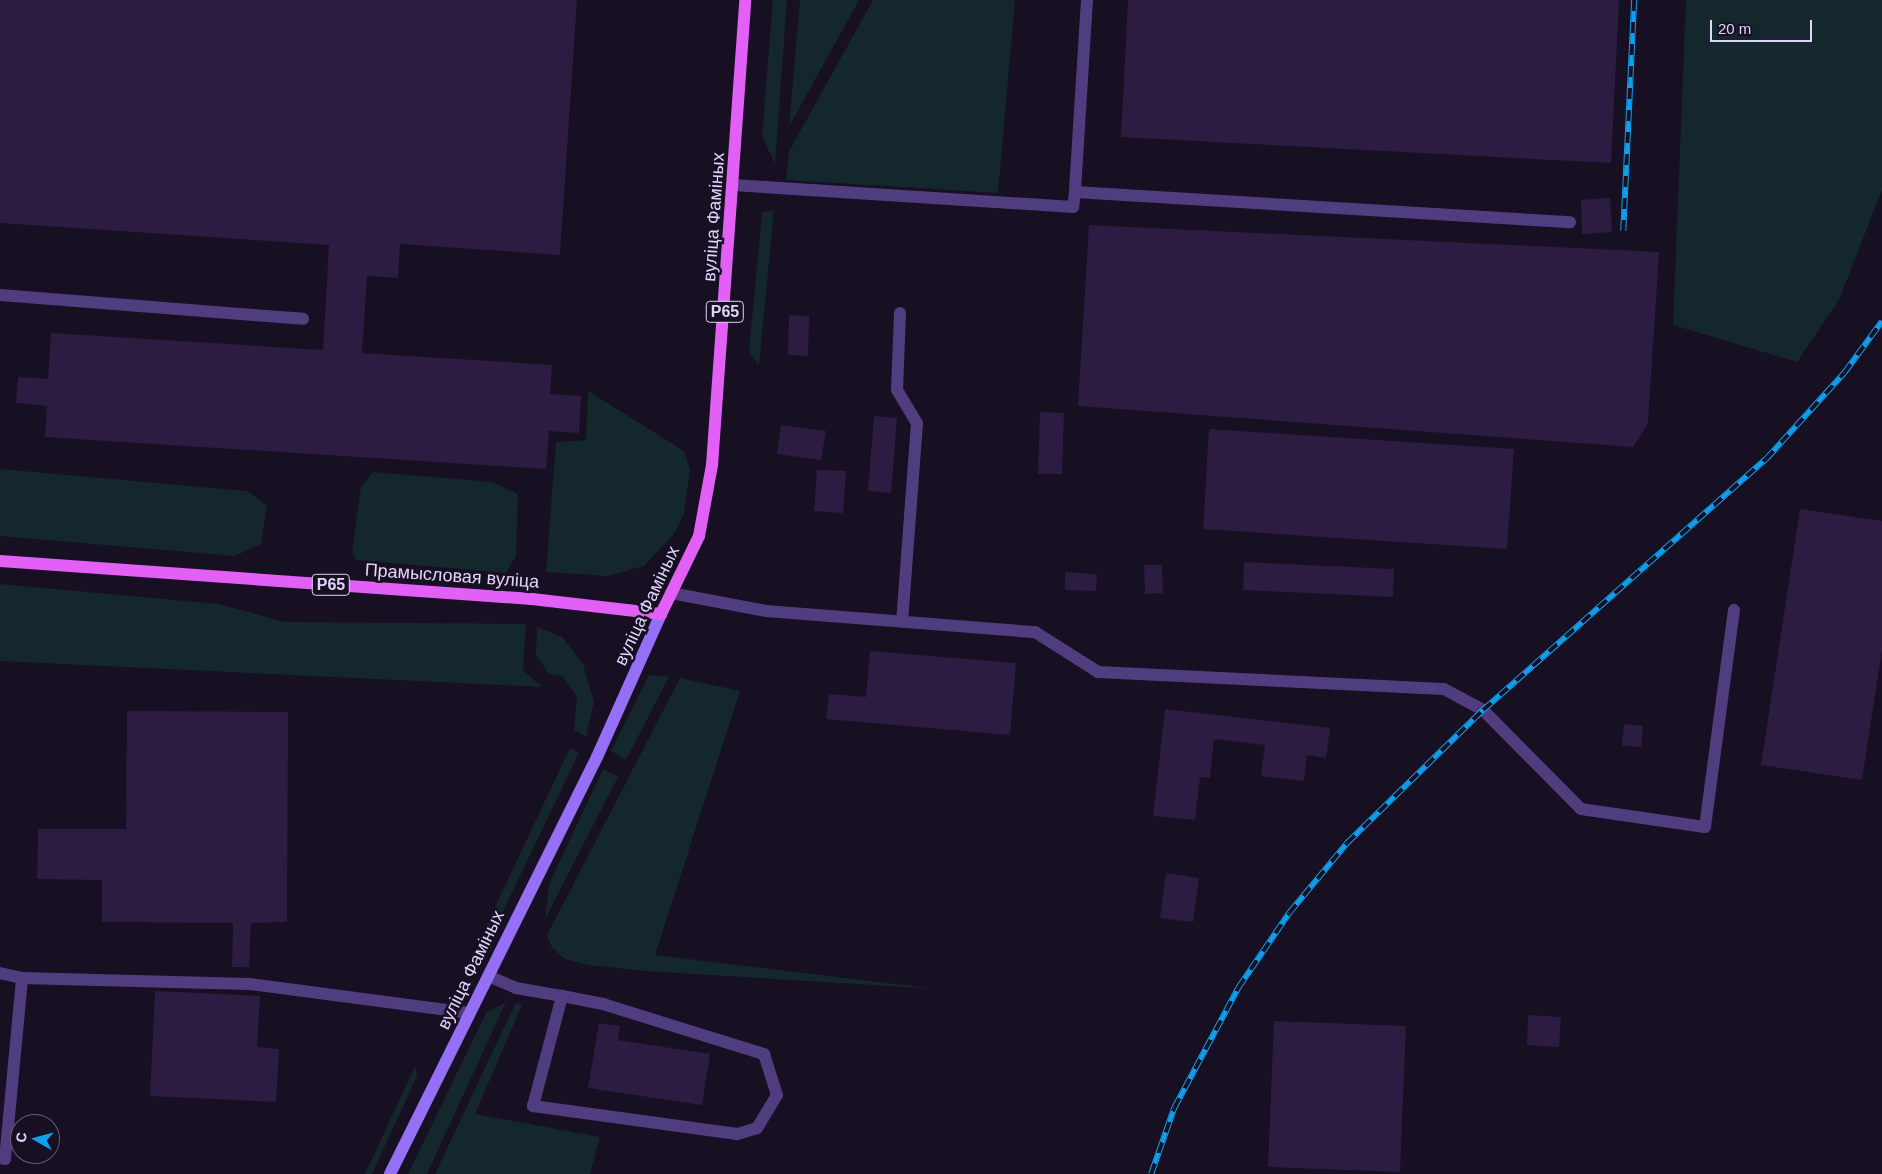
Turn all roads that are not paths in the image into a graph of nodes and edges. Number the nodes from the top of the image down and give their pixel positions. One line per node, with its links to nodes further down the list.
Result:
1 (745, 0): 3 (main road, вуліца Фаміных / Р65)
2 (1087, 0): 4 (lane)
3 (733, 185): 4 (lane); 10 (main road, вуліца Фаміных / Р65)
4 (1075, 192): 5 (lane)
5 (1570, 222)
6 (0, 295): 8 (lane)
7 (900, 313): 13 (lane)
8 (303, 318)
9 (0, 561): 12 (main road, Прамысловая вуліца / Р65)
10 (671, 593): 12 (main road, вуліца Фаміных / Р65); 13 (lane)
11 (1734, 610): 13 (lane)
12 (661, 614): 15 (main road, вуліца Фаміных)
13 (902, 621)
14 (0, 973): 16 (lane)
15 (488, 976): 17 (lane); 18 (main road, вуліца Фаміных)
16 (22, 978): 18 (lane); 19 (lane)
17 (562, 996): 17 (lane)
18 (469, 1013): 20 (main road, вуліца Фаміных)
19 (0, 1158)
20 (390, 1174)

